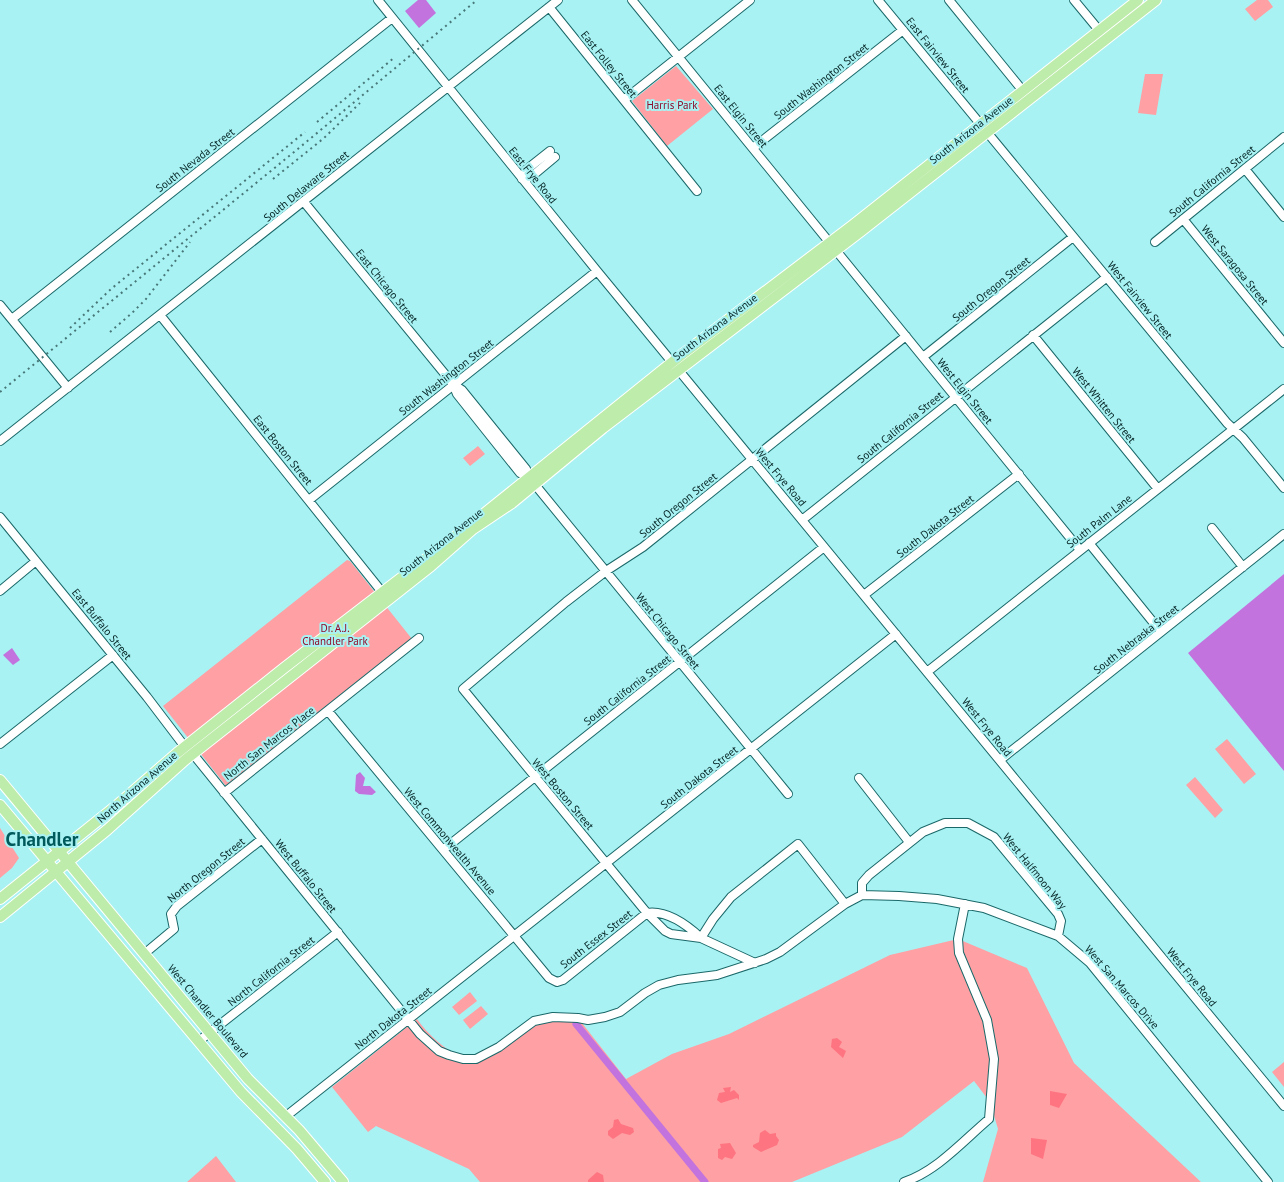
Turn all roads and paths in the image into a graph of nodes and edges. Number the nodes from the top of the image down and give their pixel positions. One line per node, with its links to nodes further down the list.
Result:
1 (378, 0): 11 (street, East Frye Road)
2 (558, 0): 10 (street, South Delaware Street)
3 (632, 0): 15 (street, East Elgin Street)
4 (750, 0): 15 (street)
5 (878, 0): 12 (street, East Fairview Street)
6 (948, 0): 17 (street)
7 (1074, 0): 13 (street)
8 (1138, 0): 13 (main road, South Arizona Avenue)
9 (1156, 0): 14 (main road, South Arizona Avenue)
10 (549, 7): 16 (street, South Delaware Street); 18 (street, East Folley Street)
11 (392, 18): 16 (street, East Frye Road); 37 (street, South Nevada Street)
12 (903, 30): 19 (street, East Fairview Street); 22 (street, South Washington Street)
13 (1099, 30): 14 (street); 17 (main road, South Arizona Avenue)
14 (1106, 39): 20 (main road, South Arizona Avenue)
15 (679, 56): 18 (street); 22 (street, East Elgin Street)
16 (448, 87): 25 (street, East Frye Road); 27 (street, South Delaware Street)
17 (1023, 91): 19 (main road, South Arizona Avenue)
18 (624, 100): 26 (street, East Folley Street)
19 (980, 124): 20 (street, West Fairview Street); 32 (main road, South Arizona Avenue)
20 (987, 133): 30 (street, West Fairview Street); 32 (main road, South Arizona Avenue)
21 (1284, 137): 24 (street, South California Street)
22 (753, 148): 32 (street, East Elgin Street)
23 (553, 154): 25 (street)
24 (1245, 169): 28 (street); 29 (street, South California Street)
25 (522, 179): 33 (street, East Frye Road)
26 (697, 191)
27 (304, 202): 36 (street, South Delaware Street); 43 (street, East Chicago Street)
28 (1284, 217)
29 (1183, 219): 31 (street, South California Street); 40 (street, West Saragosa Street)
30 (1073, 237): 34 (street, West Fairview Street); 41 (street, South Oregon Street)
31 (1154, 242)
32 (833, 247): 39 (street, West Elgin Street); 42 (main road, South Arizona Avenue)
33 (597, 271): 42 (street, East Frye Road); 43 (street, South Washington Street)
34 (1107, 278): 38 (street, South California Street); 47 (street, West Fairview Street)
35 (0, 305): 37 (street)
36 (160, 316): 44 (street, South Delaware Street); 54 (street, East Boston Street)
37 (12, 319): 44 (street)
38 (1033, 335): 46 (street, South California Street); 53 (street, West Whitten Street)
39 (906, 336): 41 (street, West Elgin Street); 49 (street, South Oregon Street)
40 (1284, 343)
41 (923, 357): 46 (street, West Elgin Street)
42 (675, 366): 49 (street, West Frye Road); 51 (main road, South Arizona Avenue)
43 (453, 384): 51 (street, East Chicago Street); 54 (street, South Washington Street)
44 (68, 388): 48 (street, South Delaware Street)
45 (1284, 389): 47 (street, South Palm Lane)
46 (956, 397): 50 (street, West Elgin Street); 56 (street, South California Street)
47 (1234, 429): 52 (street, West Fairview Street); 53 (street, South Palm Lane)
48 (0, 441)
49 (752, 460): 56 (street, West Frye Road); 64 (street, South Oregon Street)
50 (1019, 474): 61 (street, West Elgin Street); 66 (street, South Dakota Street)
51 (533, 481): 64 (street, West Chicago Street); 67 (main road, South Arizona Avenue)
52 (1284, 488)
53 (1158, 489): 59 (street, South Palm Lane)
54 (309, 500): 67 (street, East Boston Street)
55 (0, 517): 62 (street, East Buffalo Street)
56 (802, 520): 60 (street, West Frye Road)
57 (1212, 528): 63 (street)
58 (1284, 534): 63 (street, South Nebraska Street)
59 (1089, 543): 61 (street, South Palm Lane); 68 (street)
60 (824, 547): 66 (street, West Frye Road); 72 (street, South California Street)
61 (1080, 550): 74 (street, South Palm Lane)
62 (36, 561): 65 (street); 71 (street, East Buffalo Street)
63 (1243, 567): 68 (street, South Nebraska Street)
64 (606, 571): 72 (street, West Chicago Street); 76 (street, South Oregon Street)
65 (0, 591)
66 (864, 595): 69 (street, West Frye Road)
67 (385, 596): 73 (main road, South Arizona Avenue); 75 (main road, South Arizona Avenue)
68 (1161, 632): 82 (street, South Nebraska Street)
69 (896, 634): 74 (street, West Frye Road); 80 (street, South Dakota Street)
70 (419, 638): 77 (street, North San Marcos Place)
71 (112, 655): 78 (street); 79 (street, East Buffalo Street)
72 (680, 662): 80 (street, West Chicago Street); 83 (street, South California Street)
73 (284, 668): 79 (main road, North Arizona Avenue)
74 (927, 672): 82 (street, West Frye Road)
75 (291, 677): 81 (main road, North Arizona Avenue)
76 (463, 689): 83 (street, West Boston Street)
77 (328, 711): 86 (street, North San Marcos Place); 91 (street, West Commonwealth Avenue)
78 (0, 744)
79 (184, 747): 81 (street, West Buffalo Street); 92 (main road, North Arizona Avenue)
80 (751, 749): 87 (street, West Chicago Street); 95 (street, South Dakota Street)
81 (193, 754): 86 (street, West Buffalo Street); 94 (main road, North Arizona Avenue)
82 (1000, 760): 113 (street, West Frye Road)
83 (535, 777): 91 (street, South California Street); 95 (street, West Boston Street)
84 (858, 778): 90 (street)
85 (0, 780): 92 (main road, West Chandler Boulevard)
86 (224, 792): 89 (street, West Buffalo Street)
87 (788, 794)
88 (0, 806): 93 (main road)
89 (262, 839): 103 (street, West Buffalo Street); 107 (street, North Oregon Street)
90 (909, 842): 97 (street); 104 (street, West Halfmoon Way)
91 (443, 850): 105 (street, West Commonwealth Avenue)
92 (59, 851): 93 (main road, North Arizona Avenue); 94 (main road, West Chandler Boulevard)
93 (46, 862): 96 (main road); 98 (main road, North Arizona Avenue)
94 (68, 862): 96 (main road, North Arizona Avenue); 107 (main road, West Chandler Boulevard)
95 (606, 863): 101 (street, West Boston Street); 105 (street, South Dakota Street)
96 (55, 872): 102 (main road, North Arizona Avenue); 112 (main road)
97 (862, 895): 99 (street, West San Marcos Drive); 100 (street, West San Marcos Drive)
98 (0, 899)
99 (844, 904): 106 (street); 108 (street, West San Marcos Drive)
100 (965, 904): 104 (street, West San Marcos Drive); 115 (street)
101 (647, 913): 106 (street, West Boston Street); 106 (street, West Boston Street); 109 (street, South Essex Street)
102 (0, 917)
103 (338, 932): 110 (street, West Buffalo Street); 111 (street, North California Street)
104 (1058, 936): 119 (street, West San Marcos Drive)
105 (515, 937): 109 (street, West Commonwealth Avenue); 110 (street, North Dakota Street)
106 (701, 938): 108 (street, West Boston Street)
107 (144, 954): 111 (main road, West Chandler Boulevard)
108 (755, 963): 110 (street, West San Marcos Drive)
109 (557, 982)
110 (409, 1020): 114 (street, North Dakota Street)
111 (210, 1033): 112 (street, North California Street); 114 (main road, West Chandler Boulevard)
112 (199, 1041): 116 (main road)
113 (1284, 1106)
114 (285, 1117): 117 (main road, West Chandler Boulevard)
115 (918, 1180): 118 (street)
116 (325, 1182)
117 (343, 1182)
118 (904, 1182)
119 (1268, 1182)

